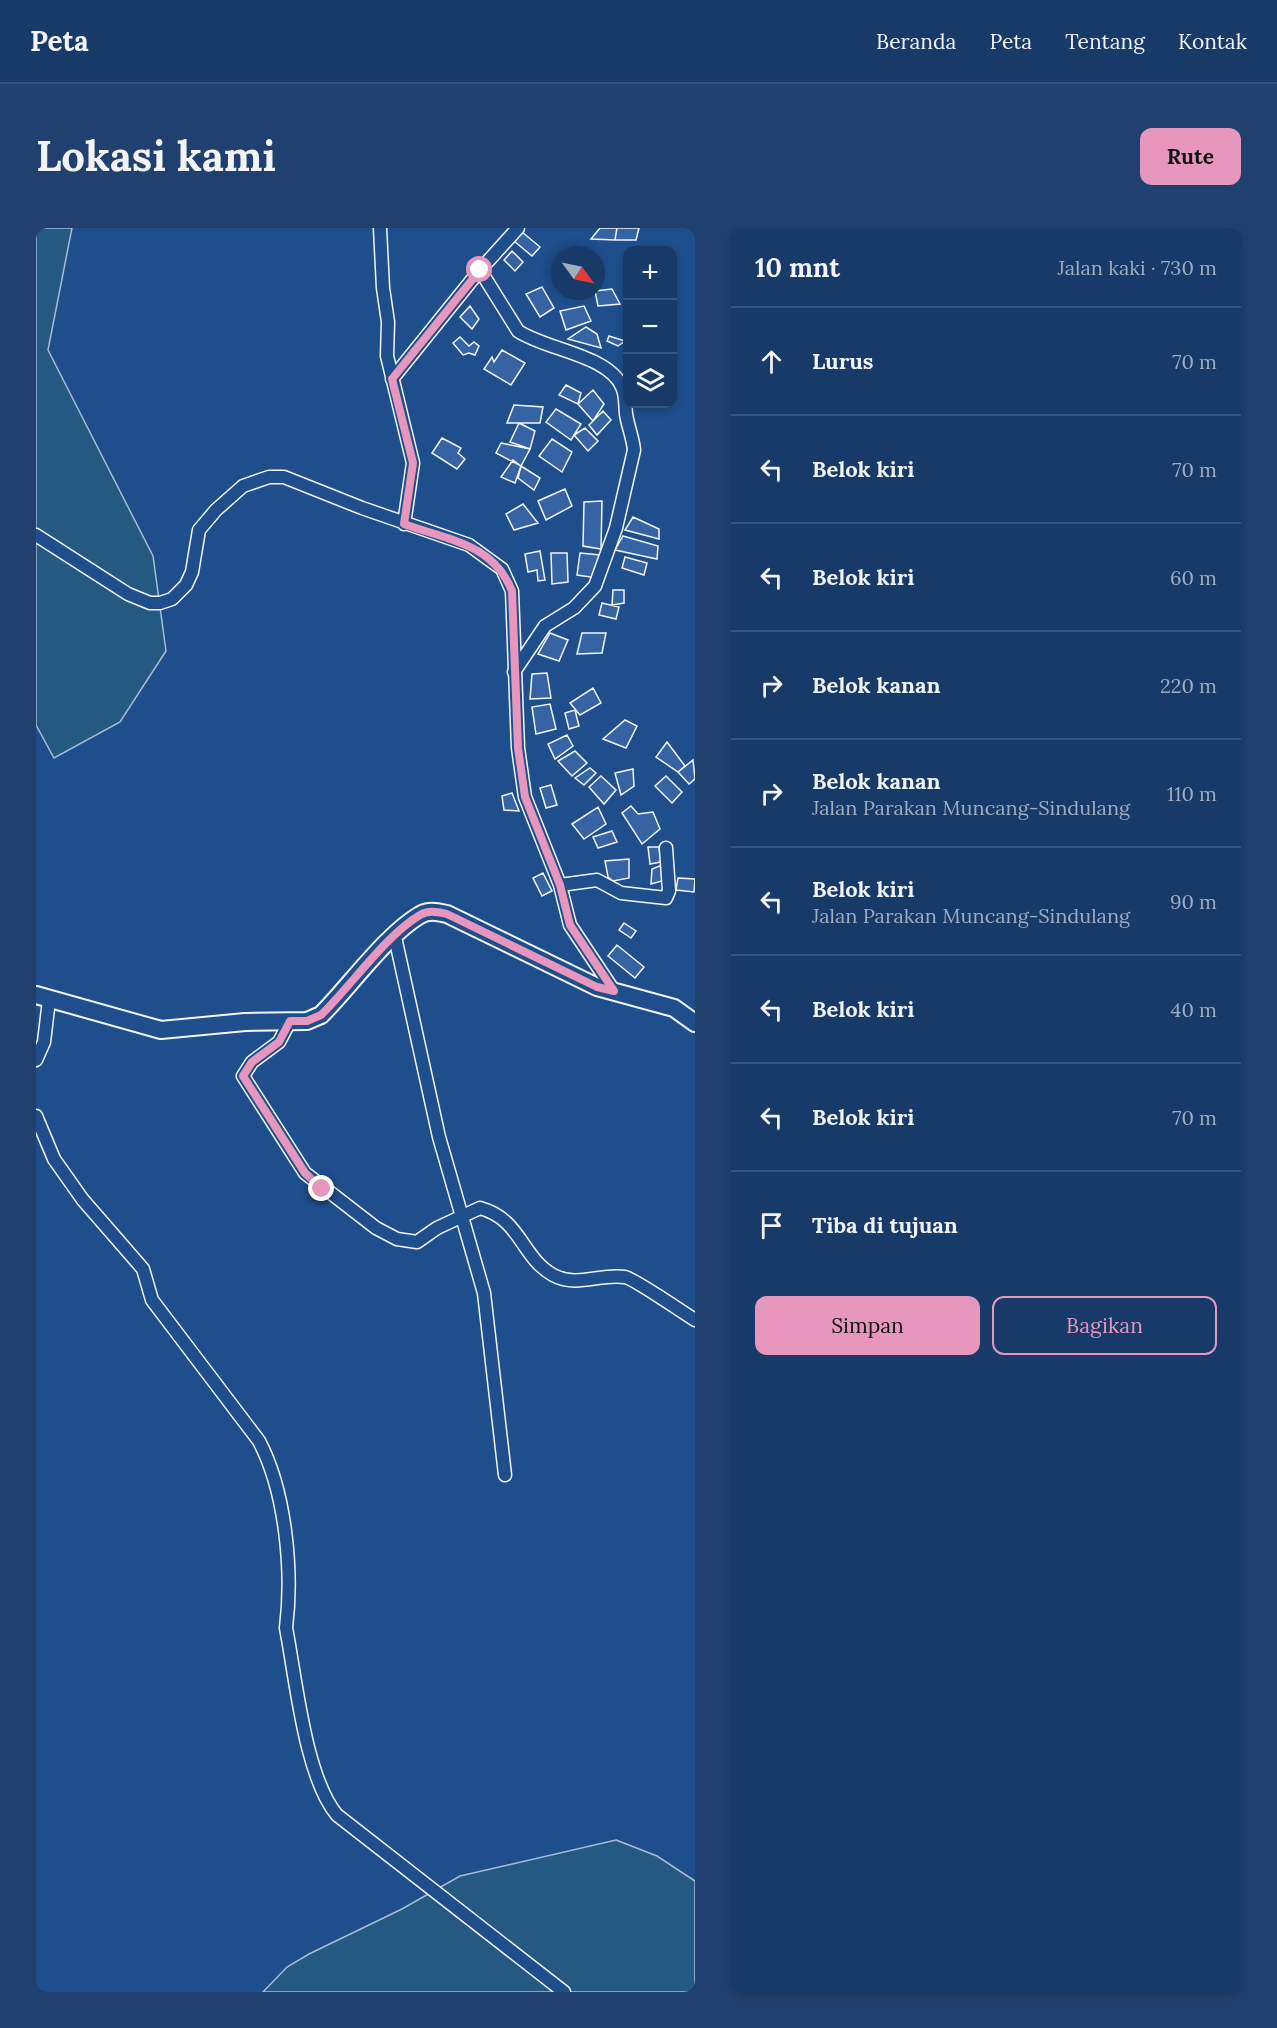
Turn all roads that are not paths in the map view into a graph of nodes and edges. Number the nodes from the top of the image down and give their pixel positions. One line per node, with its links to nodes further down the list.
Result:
1 (380, 228): 4 (street)
2 (518, 228): 3 (street)
3 (480, 270): 4 (street); 7 (street)
4 (392, 379): 5 (street)
5 (404, 524): 6 (street); 7 (street)
6 (36, 535)
7 (514, 672): 9 (street)
8 (666, 848): 9 (street)
9 (560, 885): 11 (street)
10 (395, 937): 11 (street); 13 (street); 17 (street)
11 (614, 991): 14 (street)
12 (43, 998): 13 (street); 15 (street)
13 (290, 1021): 17 (street)
14 (695, 1023)
15 (36, 1060)
16 (36, 1116): 20 (street)
17 (464, 1215): 18 (street); 19 (street)
18 (695, 1320)
19 (505, 1475)
20 (564, 1992)

